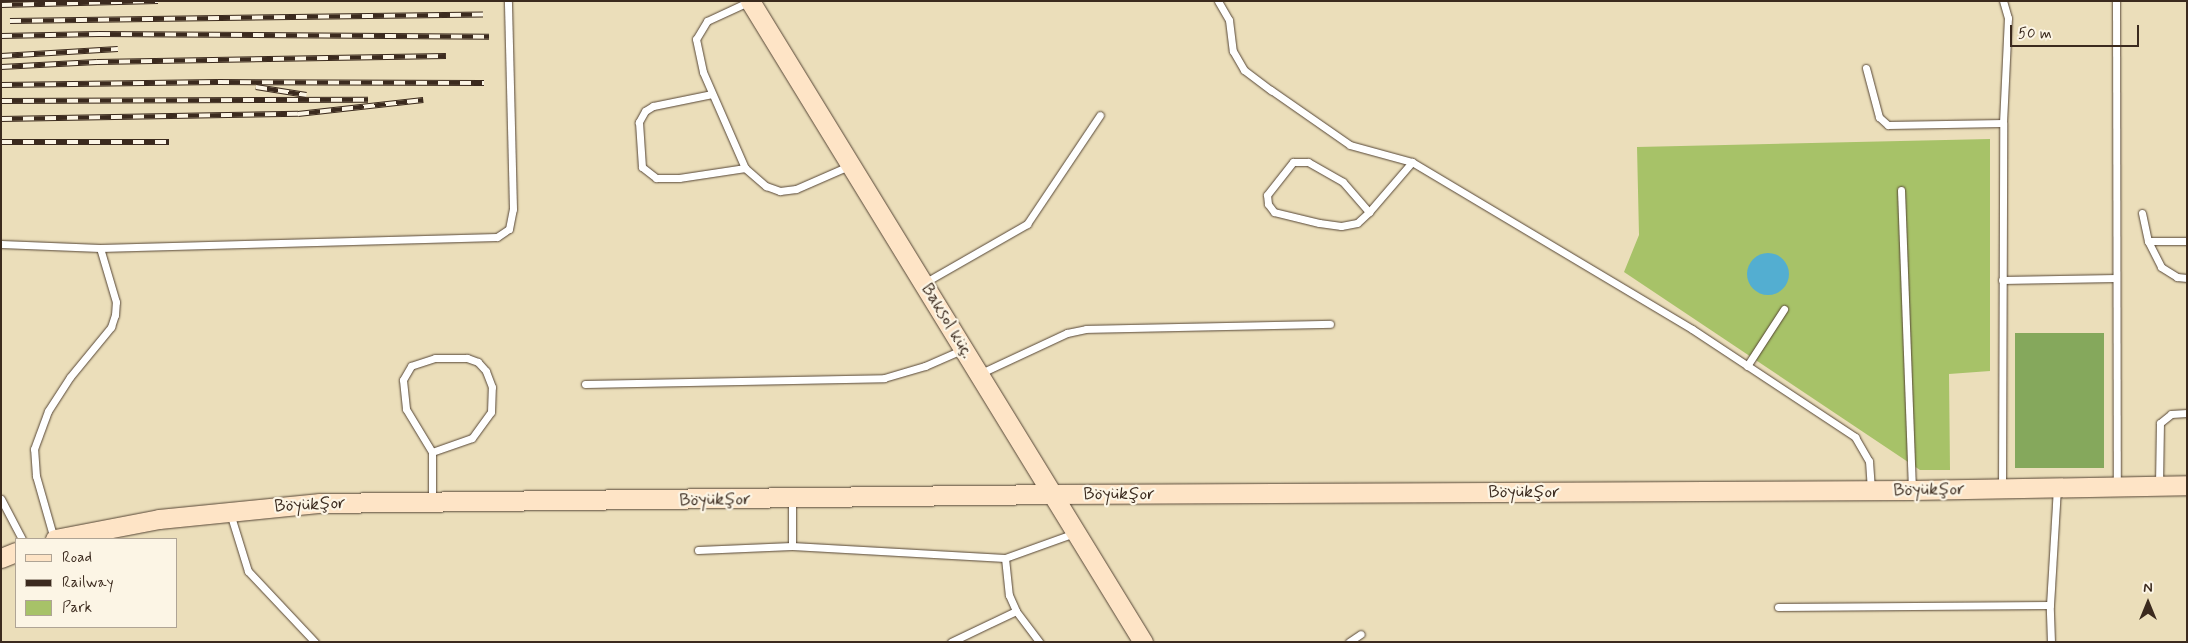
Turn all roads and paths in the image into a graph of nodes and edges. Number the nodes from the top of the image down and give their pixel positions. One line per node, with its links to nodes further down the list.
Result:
1 (508, 1): 19 (lane)
2 (750, 1): 7 (lane); 11 (street, Baksol küç.)
3 (1218, 1): 10 (lane)
4 (2003, 1): 9 (lane)
5 (2116, 1): 20 (lane)
6 (1866, 68): 9 (lane)
7 (712, 94): 12 (lane); 12 (lane)
8 (1100, 115): 23 (lane)
9 (2003, 123): 22 (lane)
10 (1412, 162): 14 (lane); 27 (lane)
11 (851, 164): 12 (lane); 23 (street, Baksol küç.)
12 (744, 168)
13 (1902, 190): 38 (lane)
14 (1369, 212): 14 (lane)
15 (2142, 213): 16 (lane)
16 (2148, 241): 17 (lane); 21 (lane)
17 (2187, 241)
18 (1, 244): 19 (lane)
19 (100, 248): 46 (lane)
20 (2116, 278): 22 (lane); 34 (lane)
21 (2187, 278)
22 (2002, 280): 35 (lane)
23 (924, 283): 26 (street, Baksol küç.)
24 (1784, 309): 27 (lane)
25 (1330, 324): 28 (lane)
26 (964, 349): 28 (street, Baksol küç.); 29 (lane)
27 (1747, 366): 37 (lane)
28 (979, 374): 39 (street, Baksol küç.)
29 (585, 384)
30 (2187, 413): 33 (lane)
31 (432, 452): 31 (lane); 42 (lane)
32 (2187, 485): 33 (street, Böyükşor)
33 (2159, 486): 34 (street, Böyükşor)
34 (2116, 487): 36 (street, Böyükşor)
35 (2002, 488): 36 (street, Böyükşor); 38 (street, Böyükşor)
36 (2057, 488): 53 (lane)
37 (1871, 490): 38 (street, Böyükşor); 39 (street, Böyükşor)
38 (1912, 490)
39 (1052, 494): 41 (street, Böyükşor); 44 (street, Baksol küç.)
40 (1, 499): 45 (lane)
41 (792, 499): 42 (street, Böyükşor); 48 (lane)
42 (432, 502): 43 (street, Böyükşor)
43 (230, 510): 47 (street, Böyükşor); 57 (lane)
44 (1076, 533): 52 (lane); 60 (street, Baksol küç.)
45 (21, 538)
46 (54, 538)
47 (59, 538)
48 (792, 546): 49 (lane); 52 (lane)
49 (698, 550)
50 (15, 552): 51 (street)
51 (1, 558)
52 (1005, 558): 55 (lane)
53 (2050, 605): 54 (lane); 62 (lane)
54 (1778, 606)
55 (1016, 611): 58 (lane); 59 (lane)
56 (1361, 634): 61 (lane)
57 (315, 642)
58 (951, 642)
59 (1039, 642)
60 (1143, 642)
61 (1348, 642)
62 (2051, 642)

